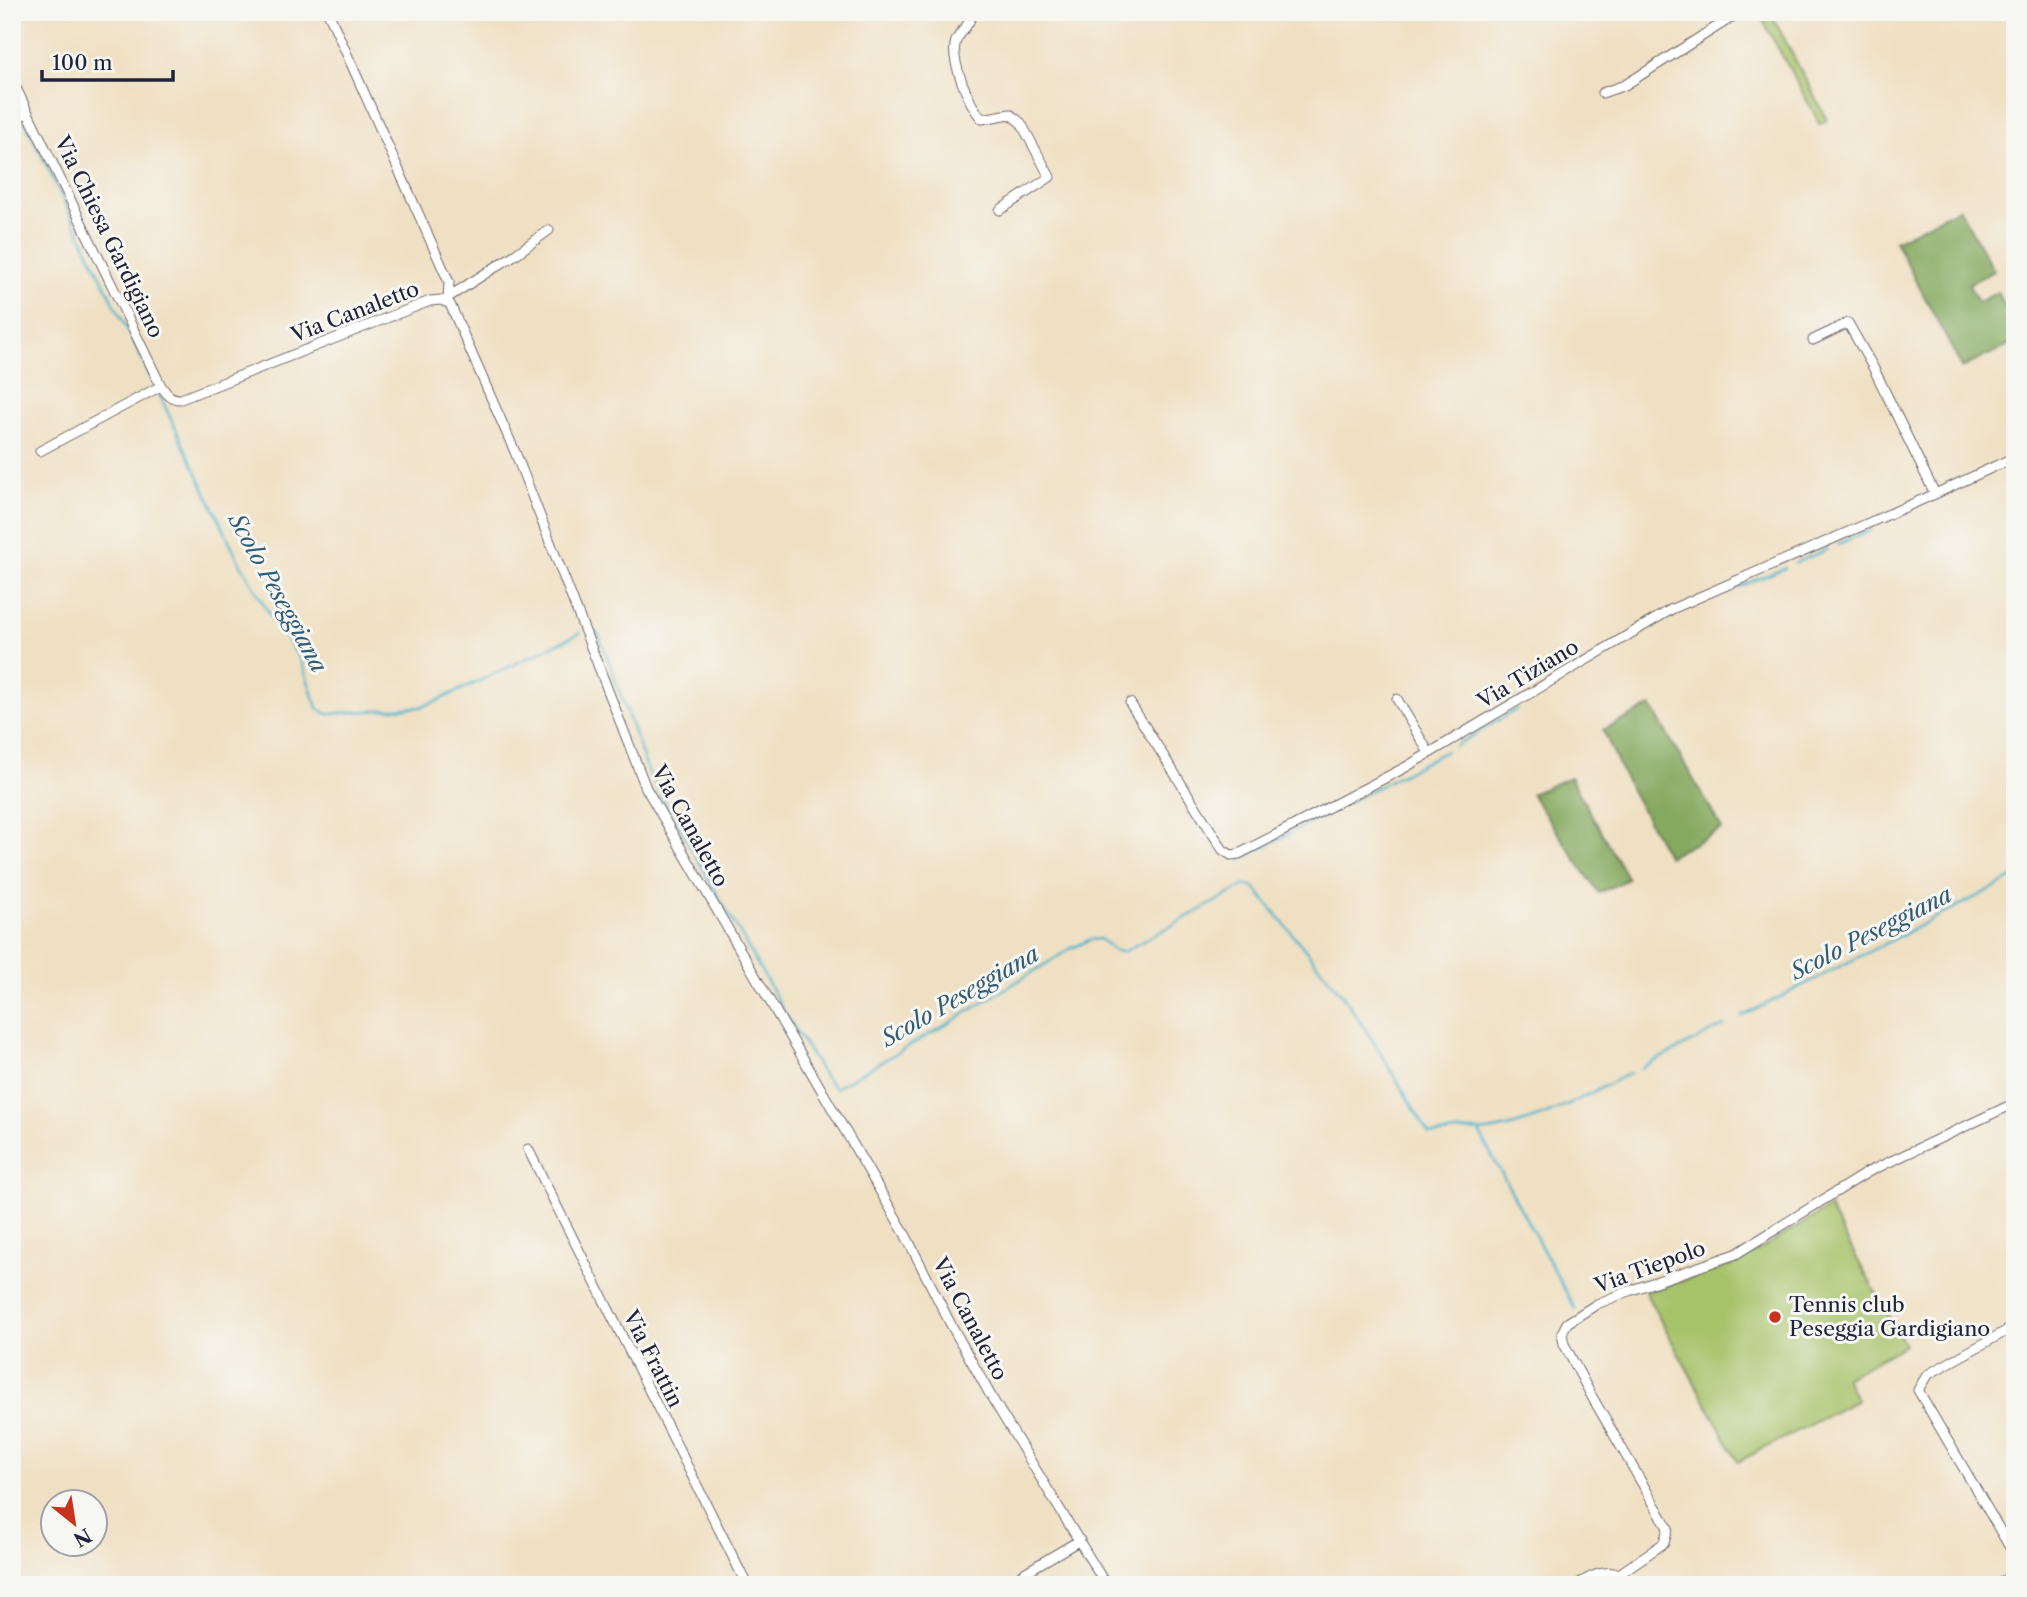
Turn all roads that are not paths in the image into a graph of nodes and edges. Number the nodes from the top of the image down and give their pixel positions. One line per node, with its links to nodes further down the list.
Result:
1 (328, 12): 10 (street)
2 (971, 12): 8 (street)
3 (1740, 12): 5 (street)
4 (12, 80): 6 (street, Via Chiesa Gardigiano)
5 (1602, 93)
6 (28, 113): 7 (street); 12 (street, Via Chiesa Gardigiano)
7 (12, 119)
8 (1000, 210)
9 (549, 230): 10 (street)
10 (449, 298): 13 (street, Via Canaletto); 23 (street, Via Canaletto)
11 (1813, 340): 16 (street)
12 (161, 386): 13 (street, Via Chiesa Gardigiano); 14 (street)
13 (181, 400)
14 (40, 451)
15 (2015, 457): 16 (street, Via Tiziano)
16 (1935, 494): 19 (street, Via Tiziano)
17 (1397, 699): 19 (street)
18 (1130, 704): 19 (street, Via Tiziano)
19 (1429, 753)
20 (2015, 1103): 26 (street, Via Tiepolo)
21 (528, 1149): 27 (street, Via Frattin)
22 (2015, 1326): 24 (street)
23 (1080, 1540): 28 (street); 29 (street, Via Canaletto)
24 (2015, 1556)
25 (2015, 1573): 32 (street)
26 (1619, 1574): 30 (street); 31 (street)
27 (747, 1585)
28 (1004, 1585)
29 (1106, 1585)
30 (1577, 1585)
31 (1625, 1585)
32 (1997, 1585)

